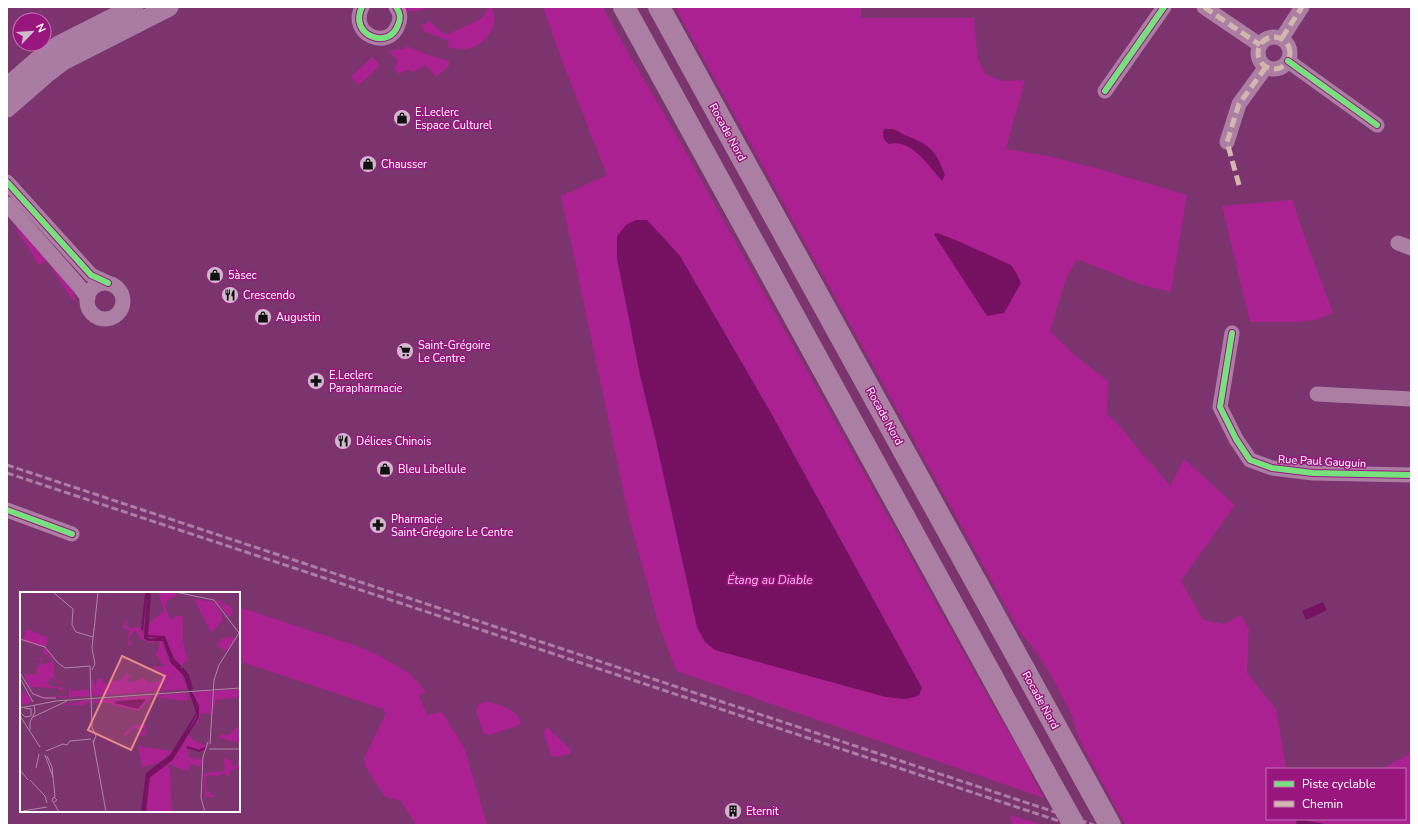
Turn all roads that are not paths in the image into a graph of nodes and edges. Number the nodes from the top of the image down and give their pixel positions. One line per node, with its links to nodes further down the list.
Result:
1 (134, 7): 14 (main road)
2 (169, 7): 16 (main road)
3 (362, 7): 4 (street)
4 (396, 7)
5 (624, 7): 29 (highway, bridge)
6 (659, 7): 30 (highway, Rocade Nord)
7 (1164, 7): 15 (street)
8 (1204, 7): 11 (street)
9 (1302, 7): 10 (street)
10 (1282, 38): 11 (street); 12 (street)
11 (1260, 45): 13 (street)
12 (1288, 61): 13 (street); 17 (street)
13 (1266, 67): 18 (street)
14 (7, 87)
15 (1105, 91)
16 (7, 108)
17 (1377, 125)
18 (1227, 142)
19 (7, 182): 21 (street)
20 (7, 204): 22 (street)
21 (108, 283): 22 (street); 22 (street)
22 (88, 298)
23 (1232, 333): 26 (street, Rue Paul Gauguin)
24 (1317, 394): 25 (street)
25 (1411, 399)
26 (1411, 475)
27 (7, 510): 28 (street)
28 (72, 534)
29 (1074, 825)
30 (1110, 825)

